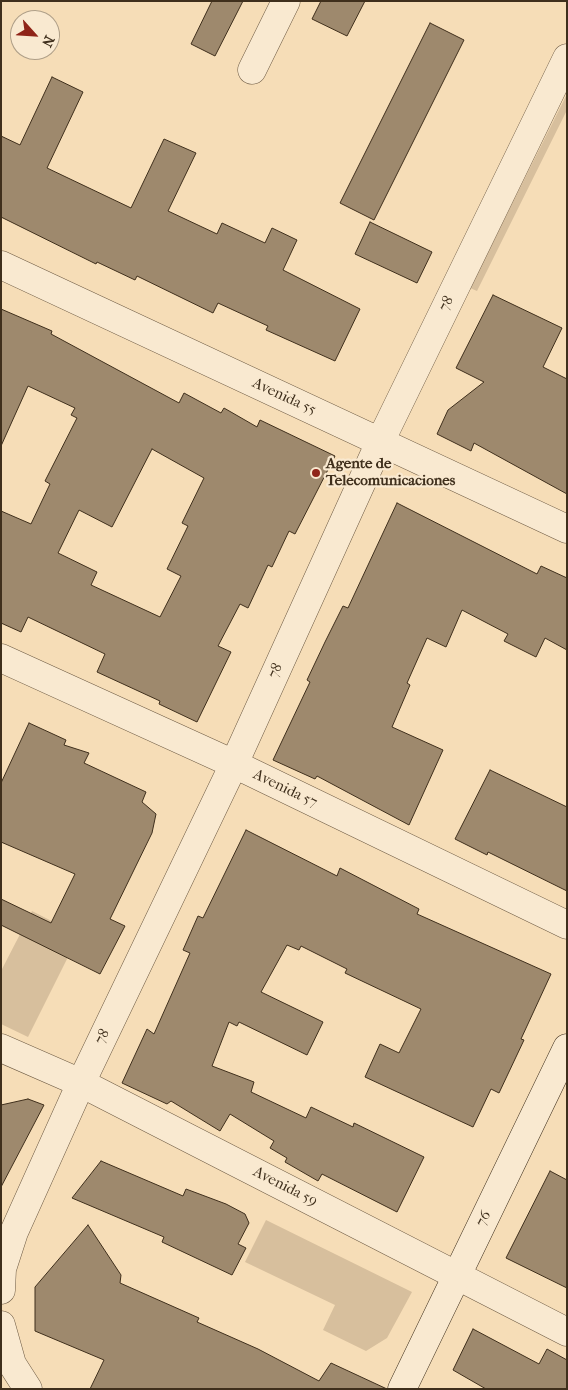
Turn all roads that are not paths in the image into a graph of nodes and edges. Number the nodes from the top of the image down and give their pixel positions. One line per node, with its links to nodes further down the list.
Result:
1 (286, 1): 3 (street)
2 (567, 58): 5 (street, 78)
3 (252, 70)
4 (1, 265): 5 (street, Avenida 55)
5 (380, 442): 6 (street, Avenida 55); 8 (street, 78)
6 (567, 529)
7 (1, 658): 8 (street, Avenida 57)
8 (234, 764): 9 (street, Avenida 57); 12 (street, 78)
9 (567, 925)
10 (1, 1048): 12 (street, Avenida 59)
11 (567, 1048): 13 (street, 76)
12 (81, 1083): 13 (street, Avenida 59); 14 (street, 78)
13 (457, 1275): 16 (street, Avenida 59); 18 (street, 76)
14 (1, 1290)
15 (1, 1325): 17 (street)
16 (567, 1332)
17 (28, 1389)
18 (402, 1389)

